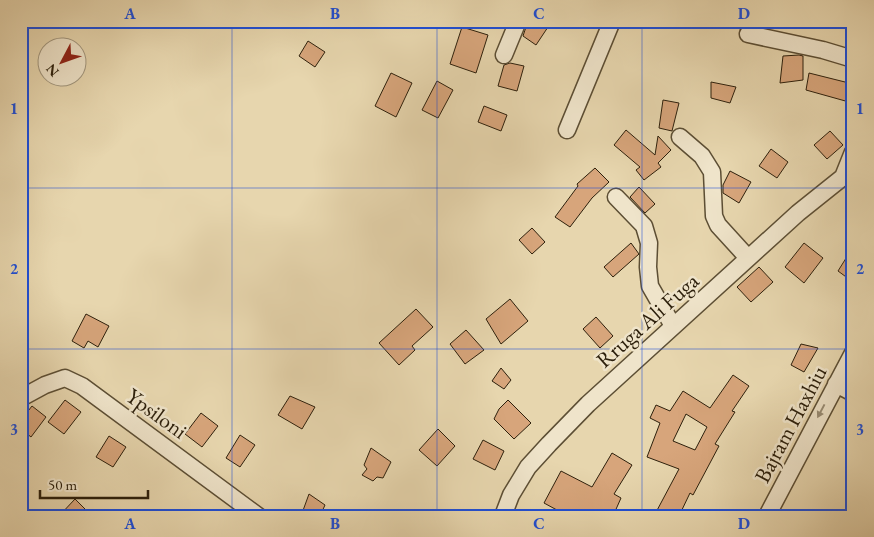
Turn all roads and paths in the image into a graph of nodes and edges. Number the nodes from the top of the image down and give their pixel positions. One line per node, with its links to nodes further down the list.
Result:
1 (518, 21): 4 (street)
2 (612, 21): 6 (street)
3 (748, 34): 5 (street)
4 (504, 55)
5 (853, 59)
6 (567, 130)
7 (680, 137): 11 (street)
8 (853, 152): 9 (street)
9 (848, 180): 11 (street, Rruga Ali Fuga)
10 (616, 197): 12 (street)
11 (748, 258): 12 (street, Rruga Ali Fuga)
12 (674, 326): 18 (street, Rruga Ali Fuga)
13 (853, 353): 14 (street, Bajram Haxhiu)
14 (836, 384): 15 (street); 19 (street, Bajram Haxhiu, one-way to 19)
15 (853, 393)
16 (21, 398): 17 (street, Ypsiloni)
17 (258, 516)
18 (503, 516)
19 (767, 516)

